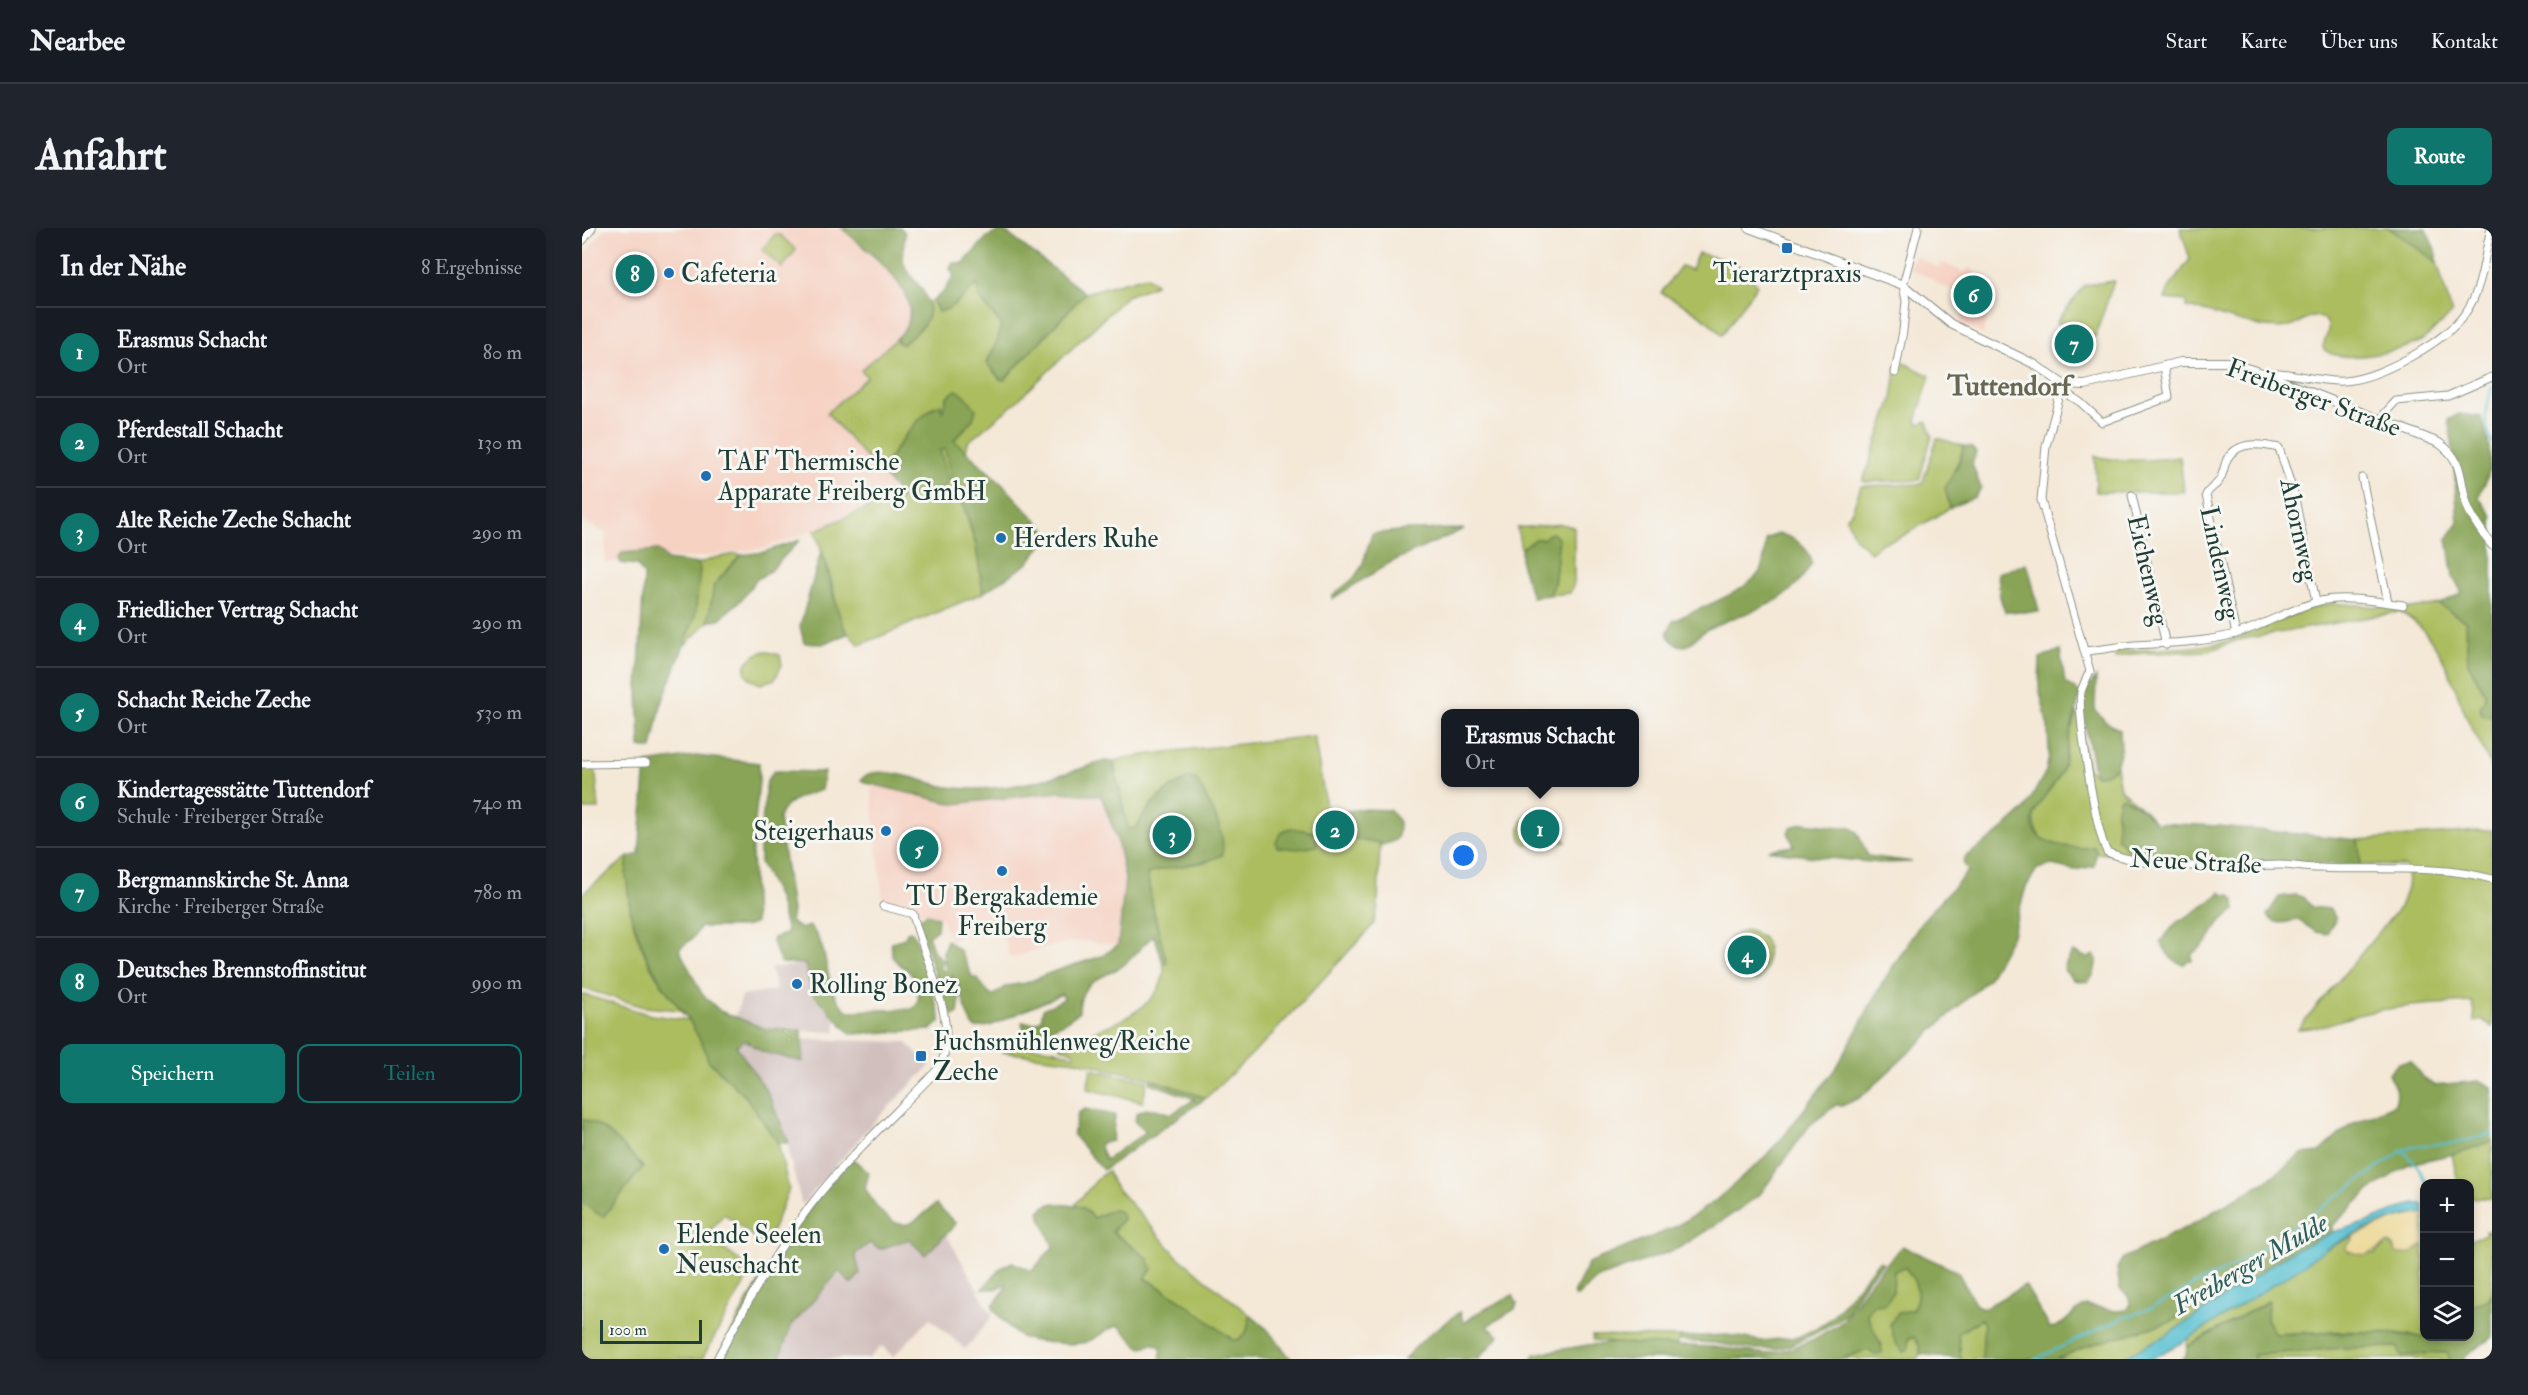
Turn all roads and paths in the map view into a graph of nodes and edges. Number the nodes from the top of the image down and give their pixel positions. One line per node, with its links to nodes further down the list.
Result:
1 (591, 228): 5 (main road)
2 (1749, 228): 6 (street)
3 (1918, 228): 6 (street)
4 (2491, 228): 9 (street)
5 (582, 240)
6 (1903, 285): 8 (street); 11 (street)
7 (2164, 366): 9 (street, Freiberger Straße); 11 (street, Freiberger Straße); 11 (street)
8 (1895, 373)
9 (2262, 373): 12 (street, Freiberger Straße)
10 (2492, 377): 12 (street)
11 (2062, 387): 22 (street)
12 (2381, 421): 16 (street, Freiberger Straße)
13 (2284, 459): 17 (street, Ahornweg); 20 (street, Lindenweg)
14 (2362, 478): 18 (street)
15 (2132, 495): 21 (street, Eichenweg)
16 (2492, 545)
17 (2316, 602): 18 (street); 20 (street)
18 (2388, 603): 19 (street)
19 (2403, 605)
20 (2236, 634): 21 (street)
21 (2166, 645): 22 (street)
22 (2085, 651): 25 (street, Neue Straße)
23 (646, 763): 24 (street)
24 (582, 764)
25 (2492, 879)
26 (883, 906): 27 (street)
27 (717, 1359)

